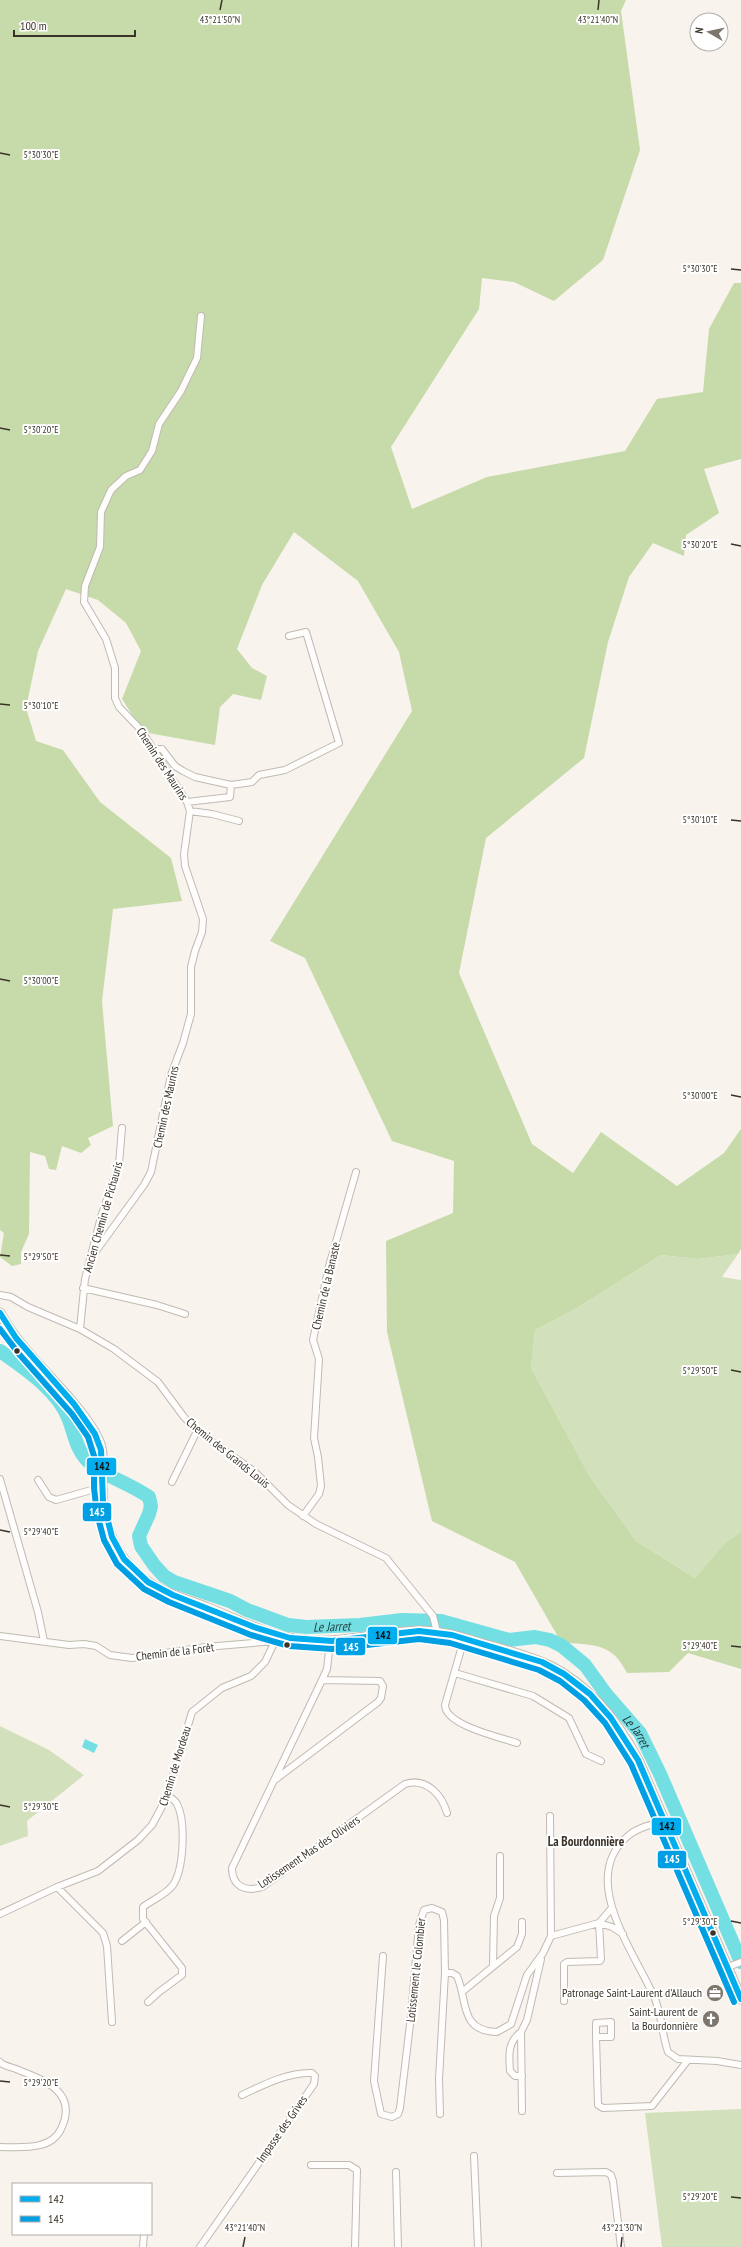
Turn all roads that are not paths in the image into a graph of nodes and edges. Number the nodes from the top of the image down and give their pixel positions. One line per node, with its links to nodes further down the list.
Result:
1 (201, 316): 3 (street, Chemin des Maurins)
2 (289, 636): 4 (street)
3 (152, 749): 4 (street); 5 (street, Chemin des Maurins)
4 (231, 785): 5 (street)
5 (187, 802): 6 (street, Chemin des Maurins)
6 (190, 811): 7 (street); 10 (street, Chemin des Maurins)
7 (239, 821)
8 (122, 1128): 10 (street, Ancien Chemin de Pichauris)
9 (356, 1172): 21 (street, Chemin de la Banaste)
10 (92, 1258): 11 (street, Ancien Chemin de Pichauris)
11 (83, 1288): 14 (street); 15 (street, Ancien Chemin de Pichauris)
12 (0, 1295): 15 (street, Chemin des Grands Louis)
13 (0, 1313): 20 (main road)
14 (185, 1314)
15 (80, 1329): 16 (street, Chemin des Grands Louis)
16 (197, 1431): 19 (street); 21 (street, Chemin des Grands Louis)
17 (0, 1479): 26 (street)
18 (38, 1480): 20 (street)
19 (172, 1482)
20 (102, 1483): 24 (main road)
21 (303, 1516): 22 (street, Chemin des Grands Louis)
22 (436, 1629): 25 (main road); 27 (main road)
23 (0, 1636): 26 (street, Chemin de la Forêt)
24 (276, 1638): 26 (street, Chemin de la Forêt); 27 (main road); 33 (street, Chemin de Mordeau)
25 (464, 1639): 28 (street); 36 (main road)
26 (44, 1641)
27 (330, 1642): 29 (street, Lotissement Mas des Oliviers)
28 (455, 1673): 30 (street); 31 (street)
29 (322, 1680): 32 (street, Lotissement Mas des Oliviers); 32 (street, Lotissement Mas des Oliviers)
30 (516, 1743)
31 (601, 1761)
32 (274, 1780): 34 (street, Lotissement Mas des Oliviers)
33 (168, 1796): 38 (street, Chemin de Mordeau); 41 (street)
34 (447, 1814)
35 (550, 1816): 45 (street)
36 (666, 1821): 39 (street); 50 (main road)
37 (500, 1856): 49 (street)
38 (57, 1887): 40 (street, Chemin de Mordeau); 56 (street)
39 (611, 1909): 43 (street); 44 (street)
40 (0, 1914)
41 (146, 1922): 46 (street); 55 (street)
42 (522, 1922): 49 (street)
43 (599, 1923): 44 (street); 45 (street); 54 (street)
44 (624, 1935): 59 (street)
45 (551, 1936): 47 (street)
46 (122, 1941)
47 (543, 1953): 52 (street); 57 (street)
48 (383, 1956): 51 (street, Lotissement le Colombier)
49 (493, 1965): 52 (street)
50 (735, 1965): 53 (main road)
51 (445, 1973): 52 (street); 65 (street)
52 (462, 1992)
53 (741, 1999)
54 (564, 2001)
55 (148, 2002)
56 (112, 2022)
57 (521, 2032): 62 (street); 62 (street)
58 (596, 2037): 59 (street)
59 (688, 2060): 61 (street)
60 (0, 2063): 66 (street)
61 (741, 2065)
62 (522, 2076): 64 (street)
63 (242, 2095): 73 (street, Impasse des Grives)
64 (522, 2111)
65 (440, 2114)
66 (0, 2147)
67 (474, 2156): 76 (street)
68 (311, 2165): 74 (street)
69 (396, 2172): 75 (street)
70 (557, 2173): 77 (street)
71 (144, 2235): 72 (street)
72 (143, 2247)
73 (200, 2247)
74 (355, 2247)
75 (398, 2247)
76 (478, 2247)
77 (621, 2247)

